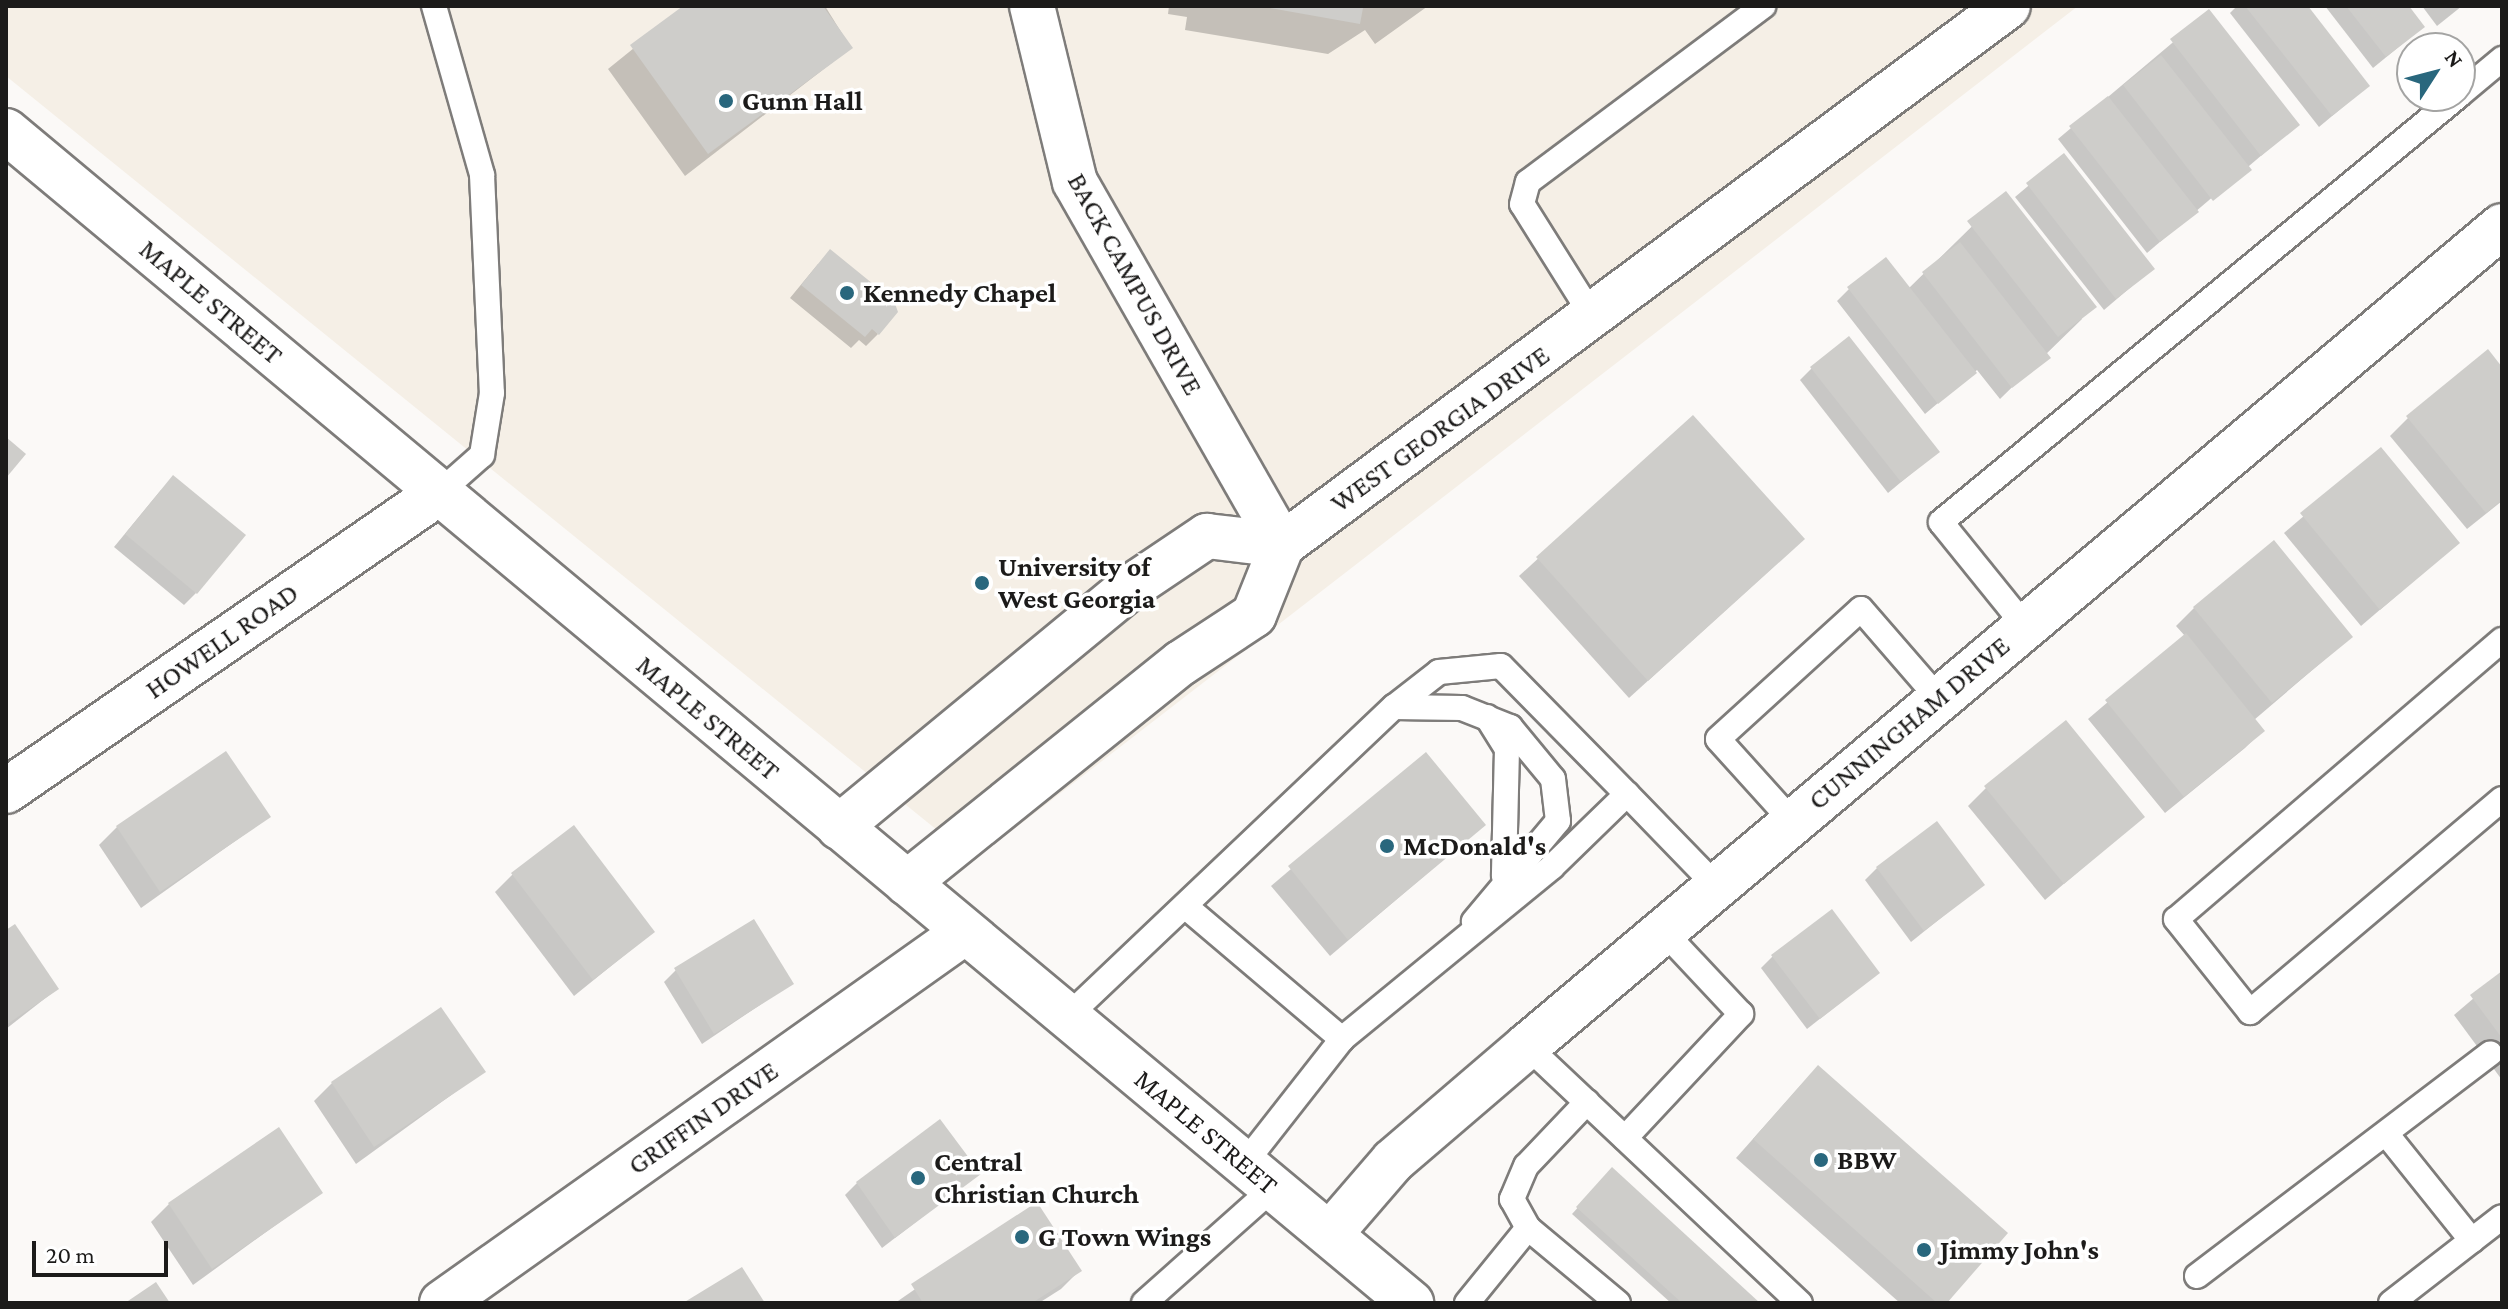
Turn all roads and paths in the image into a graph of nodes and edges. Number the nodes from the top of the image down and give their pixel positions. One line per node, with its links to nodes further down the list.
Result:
1 (434, 6): 11 (lane)
2 (1032, 6): 12 (street, BACK CAMPUS DRIVE)
3 (1763, 6): 10 (lane)
4 (2008, 6): 10 (street, WEST GEORGIA DRIVE)
5 (2502, 59): 6 (lane)
6 (2476, 81)
7 (2438, 112): 13 (lane)
8 (6, 131): 11 (street, MAPLE STREET)
9 (2502, 226): 13 (street, CUNNINGHAM DRIVE)
10 (1593, 317): 12 (street, WEST GEORGIA DRIVE)
11 (440, 492): 18 (street, HOWELL ROAD); 22 (street, MAPLE STREET)
12 (1282, 545): 22 (street); 24 (street)
13 (2024, 625): 15 (street, CUNNINGHAM DRIVE)
14 (2502, 640): 20 (lane)
15 (1939, 699): 21 (street, CUNNINGHAM DRIVE); 21 (lane)
16 (1394, 707): 17 (lane); 19 (lane); 26 (lane)
17 (1486, 716): 23 (lane); 23 (lane)
18 (6, 791)
19 (1627, 794): 25 (lane); 29 (lane)
20 (2502, 799)
21 (1792, 821): 25 (street, CUNNINGHAM DRIVE)
22 (839, 827): 24 (street, MAPLE STREET)
23 (1504, 876): 29 (lane)
24 (907, 883): 28 (street, MAPLE STREET)
25 (1716, 886): 27 (street, CUNNINGHAM DRIVE)
26 (1185, 906): 30 (lane); 31 (lane)
27 (1663, 931): 32 (street, CUNNINGHAM DRIVE); 36 (lane)
28 (965, 932): 30 (street, MAPLE STREET); 43 (street, GRIFFIN DRIVE)
29 (1459, 942): 31 (lane)
30 (1067, 1017): 37 (street, MAPLE STREET)
31 (1342, 1039): 37 (lane)
32 (1527, 1046): 34 (lane); 40 (street, CUNNINGHAM DRIVE)
33 (2490, 1054): 35 (lane)
34 (1587, 1102): 36 (lane); 39 (lane)
35 (2388, 1136): 41 (lane); 42 (lane)
36 (1625, 1138): 48 (lane)
37 (1258, 1176): 40 (street, MAPLE STREET); 44 (lane)
38 (2502, 1217): 41 (lane)
39 (1528, 1228): 46 (lane); 47 (lane)
40 (1330, 1234): 45 (street, MAPLE STREET)
41 (2472, 1241): 49 (lane)
42 (2197, 1276)
43 (442, 1303)
44 (1144, 1303)
45 (1411, 1303)
46 (1467, 1303)
47 (1618, 1303)
48 (1800, 1303)
49 (2391, 1303)

